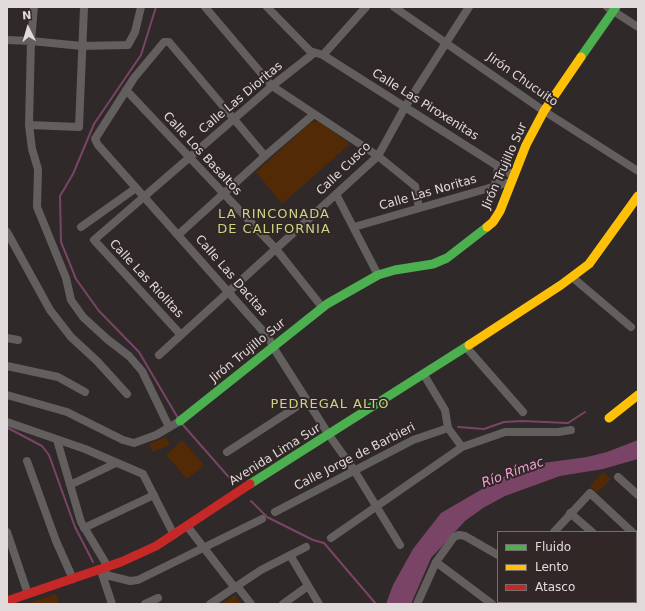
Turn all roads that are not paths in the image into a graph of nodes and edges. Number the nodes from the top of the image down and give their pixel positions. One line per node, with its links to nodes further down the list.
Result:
1 (34, 7): 12 (street)
2 (84, 7): 14 (street)
3 (141, 7): 14 (street)
4 (266, 7): 15 (street)
5 (366, 7): 16 (street)
6 (394, 7): 13 (street, Jirón Chucuito)
7 (469, 7): 13 (street, Calle Cusco)
8 (205, 8): 17 (street)
9 (612, 8): 10 (street); 20 (main road, Jirón Trujillo Sur)
10 (638, 27)
11 (7, 40): 12 (street)
12 (31, 40): 14 (street); 23 (street)
13 (447, 42): 19 (street, Calle Cusco); 20 (street, Jirón Chucuito)
14 (82, 46): 23 (street)
15 (314, 53): 16 (street, Calle Las Piroxenitas); 17 (street, Calle Las Dioritas)
16 (323, 56): 19 (street, Calle Las Piroxenitas)
17 (272, 86): 21 (street); 22 (street, Calle Las Dioritas)
18 (126, 90): 22 (street); 26 (street, Calle Los Basaltos); 31 (street, Calle Las Dacitas)
19 (406, 107): 25 (street, Calle Cusco); 27 (street, Calle Las Piroxenitas)
20 (544, 111): 28 (street, Jirón Chucuito); 29 (main road, Jirón Trujillo Sur)
21 (314, 114): 24 (street); 25 (street)
22 (234, 119): 24 (street); 26 (street, Calle Las Dioritas)
23 (29, 125): 65 (street)
24 (265, 156): 32 (street)
25 (378, 156): 33 (street, Calle Cusco); 36 (street)
26 (190, 157): 32 (street, Calle Los Basaltos); 35 (street, Calle Las Dioritas)
27 (498, 165): 29 (street, Calle Las Piroxenitas); 30 (street)
28 (638, 171)
29 (511, 178): 30 (street, Calle Las Noritas); 43 (main road, Jirón Trujillo Sur)
30 (494, 186): 36 (street, Calle Las Noritas)
31 (136, 188): 35 (street, Calle Las Dacitas); 37 (street)
32 (222, 194): 40 (street); 42 (street, Calle Los Basaltos)
33 (336, 194): 38 (street); 42 (street, Calle Cusco)
34 (638, 196): 44 (main road, Avenida Lima Sur)
35 (144, 197): 40 (street, Calle Las Dacitas); 41 (street, Calle Las Dioritas)
36 (419, 208): 38 (street, Calle Las Noritas)
37 (81, 227)
38 (354, 227): 43 (street)
39 (7, 232): 57 (street)
40 (178, 235): 45 (street, Calle Las Dacitas)
41 (94, 240): 48 (street, Calle Las Riolitas)
42 (276, 249): 45 (street, Calle Cusco); 46 (street, Calle Los Basaltos)
43 (378, 275): 46 (main road, Jirón Trujillo Sur)
44 (572, 277): 47 (street); 52 (main road, Avenida Lima Sur)
45 (229, 292): 48 (street, Calle Cusco); 51 (street, Calle Las Dacitas)
46 (322, 307): 51 (main road, Jirón Trujillo Sur)
47 (631, 327)
48 (181, 335): 53 (street, Calle Cusco)
49 (7, 338): 50 (street)
50 (18, 340)
51 (273, 347): 60 (street, Calle Las Dacitas); 63 (main road, Jirón Trujillo Sur)
52 (466, 347): 55 (main road, Avenida Lima Sur); 61 (street)
53 (159, 355)
54 (7, 366): 56 (street)
55 (424, 375): 66 (street); 68 (main road, Avenida Lima Sur)
56 (85, 392)
57 (127, 394)
58 (7, 395): 65 (street)
59 (638, 395): 62 (main road)
60 (306, 400): 68 (street, Calle Las Dacitas); 71 (street)
61 (523, 412)
62 (609, 418)
63 (180, 421): 65 (street)
64 (7, 422): 69 (street)
65 (169, 427)
66 (448, 428): 70 (street); 74 (street, Calle Jorge de Barbieri)
67 (571, 430): 70 (street)
68 (329, 435): 74 (street, Calle Las Dacitas); 83 (main road, Avenida Lima Sur)
69 (56, 440): 73 (street); 76 (street)
70 (462, 448): 79 (street)
71 (227, 452)
72 (27, 461): 98 (street)
73 (116, 463): 76 (street); 77 (street)
74 (354, 470): 79 (street, Calle Las Dacitas); 80 (street, Calle Jorge de Barbieri)
75 (618, 477): 78 (street)
76 (70, 485): 84 (street)
77 (154, 495): 84 (street); 89 (street)
78 (638, 496)
79 (377, 506): 90 (street); 91 (street, Calle Las Dacitas)
80 (275, 512)
81 (570, 513): 85 (street); 86 (street); 87 (street)
82 (262, 519): 92 (street)
83 (187, 526): 89 (main road, Avenida Lima Sur); 92 (street)
84 (84, 528): 97 (street)
85 (555, 531)
86 (591, 531)
87 (631, 531)
88 (7, 532): 101 (street)
89 (174, 535): 97 (main road, Avenida Lima Sur)
90 (331, 538)
91 (400, 545)
92 (205, 547): 97 (street); 100 (street)
93 (306, 547): 95 (street)
94 (497, 554): 96 (street)
95 (290, 555): 99 (street); 100 (street)
96 (436, 562): 110 (street); 111 (street)
97 (105, 571): 98 (main road, Avenida Lima Sur); 105 (street)
98 (73, 579): 101 (main road, Avenida Lima Sur)
99 (308, 586): 108 (street); 109 (street)
100 (236, 587): 104 (street); 107 (street)
101 (28, 594): 103 (main road, Avenida Lima Sur)
102 (158, 598): 106 (street)
103 (7, 601)
104 (214, 603)
105 (112, 604)
106 (145, 604)
107 (251, 604)
108 (283, 604)
109 (319, 604)
110 (417, 604)
111 (492, 604)

